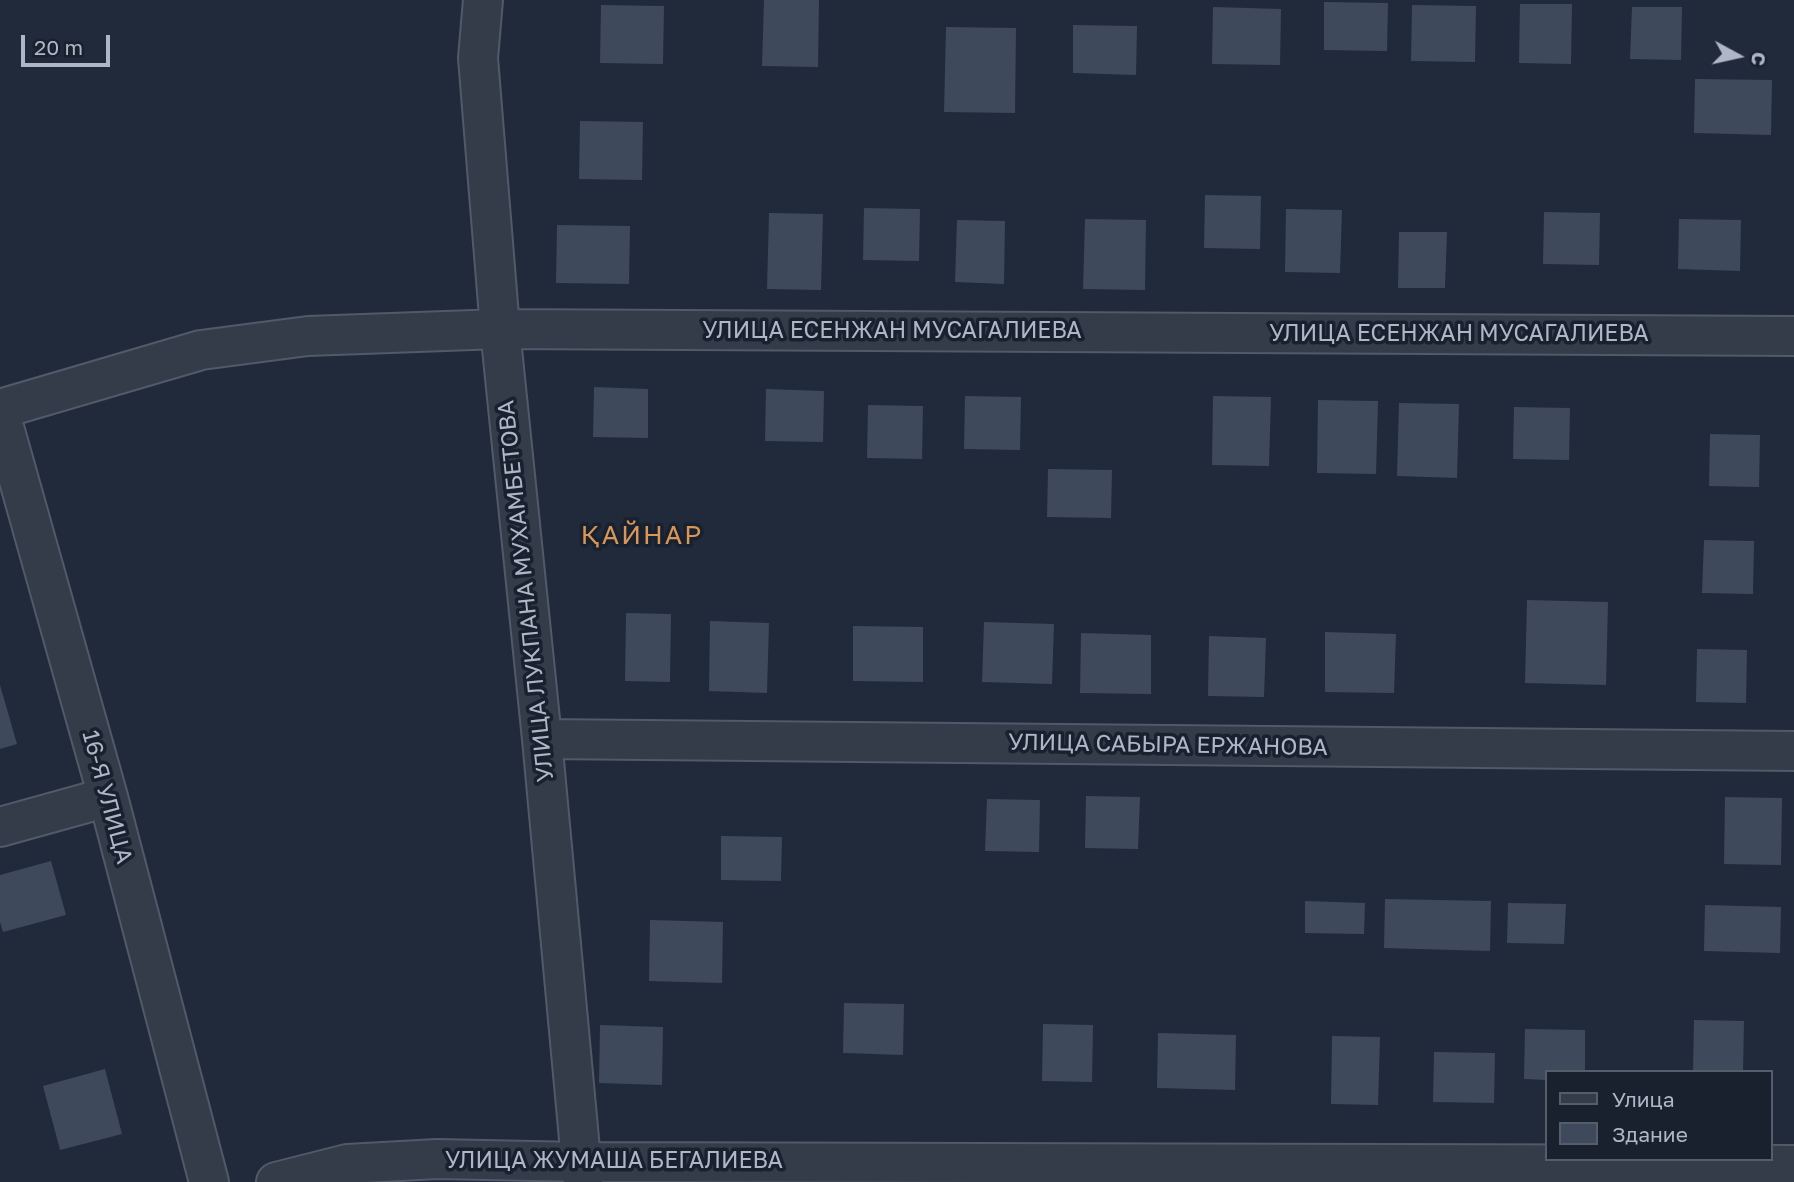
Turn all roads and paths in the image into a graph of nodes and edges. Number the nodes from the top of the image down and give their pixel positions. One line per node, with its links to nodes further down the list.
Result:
1 (484, 0): 2 (street, УЛИЦА ЛУКПАНА МУХАМБЕТОВА)
2 (500, 329): 3 (street, УЛИЦА ЕСЕНЖАН МУСАГАЛИЕВА); 4 (street, УЛИЦА ЕСЕНЖАН МУСАГАЛИЕВА); 5 (street, УЛИЦА ЛУКПАНА МУХАМБЕТОВА)
3 (1794, 336)
4 (0, 411): 7 (street, 16-Я УЛИЦА)
5 (542, 740): 6 (street, УЛИЦА САБЫРА ЕРЖАНОВА); 10 (street, УЛИЦА ЛУКПАНА МУХАМБЕТОВА)
6 (1794, 751)
7 (108, 797): 8 (street); 11 (street, 16-Я УЛИЦА)
8 (0, 827)
9 (1794, 1166): 10 (street, УЛИЦА ЖУМАША БЕГАЛИЕВА)
10 (582, 1172): 12 (street, УЛИЦА ЖУМАША БЕГАЛИЕВА)
11 (209, 1182)
12 (276, 1182)

